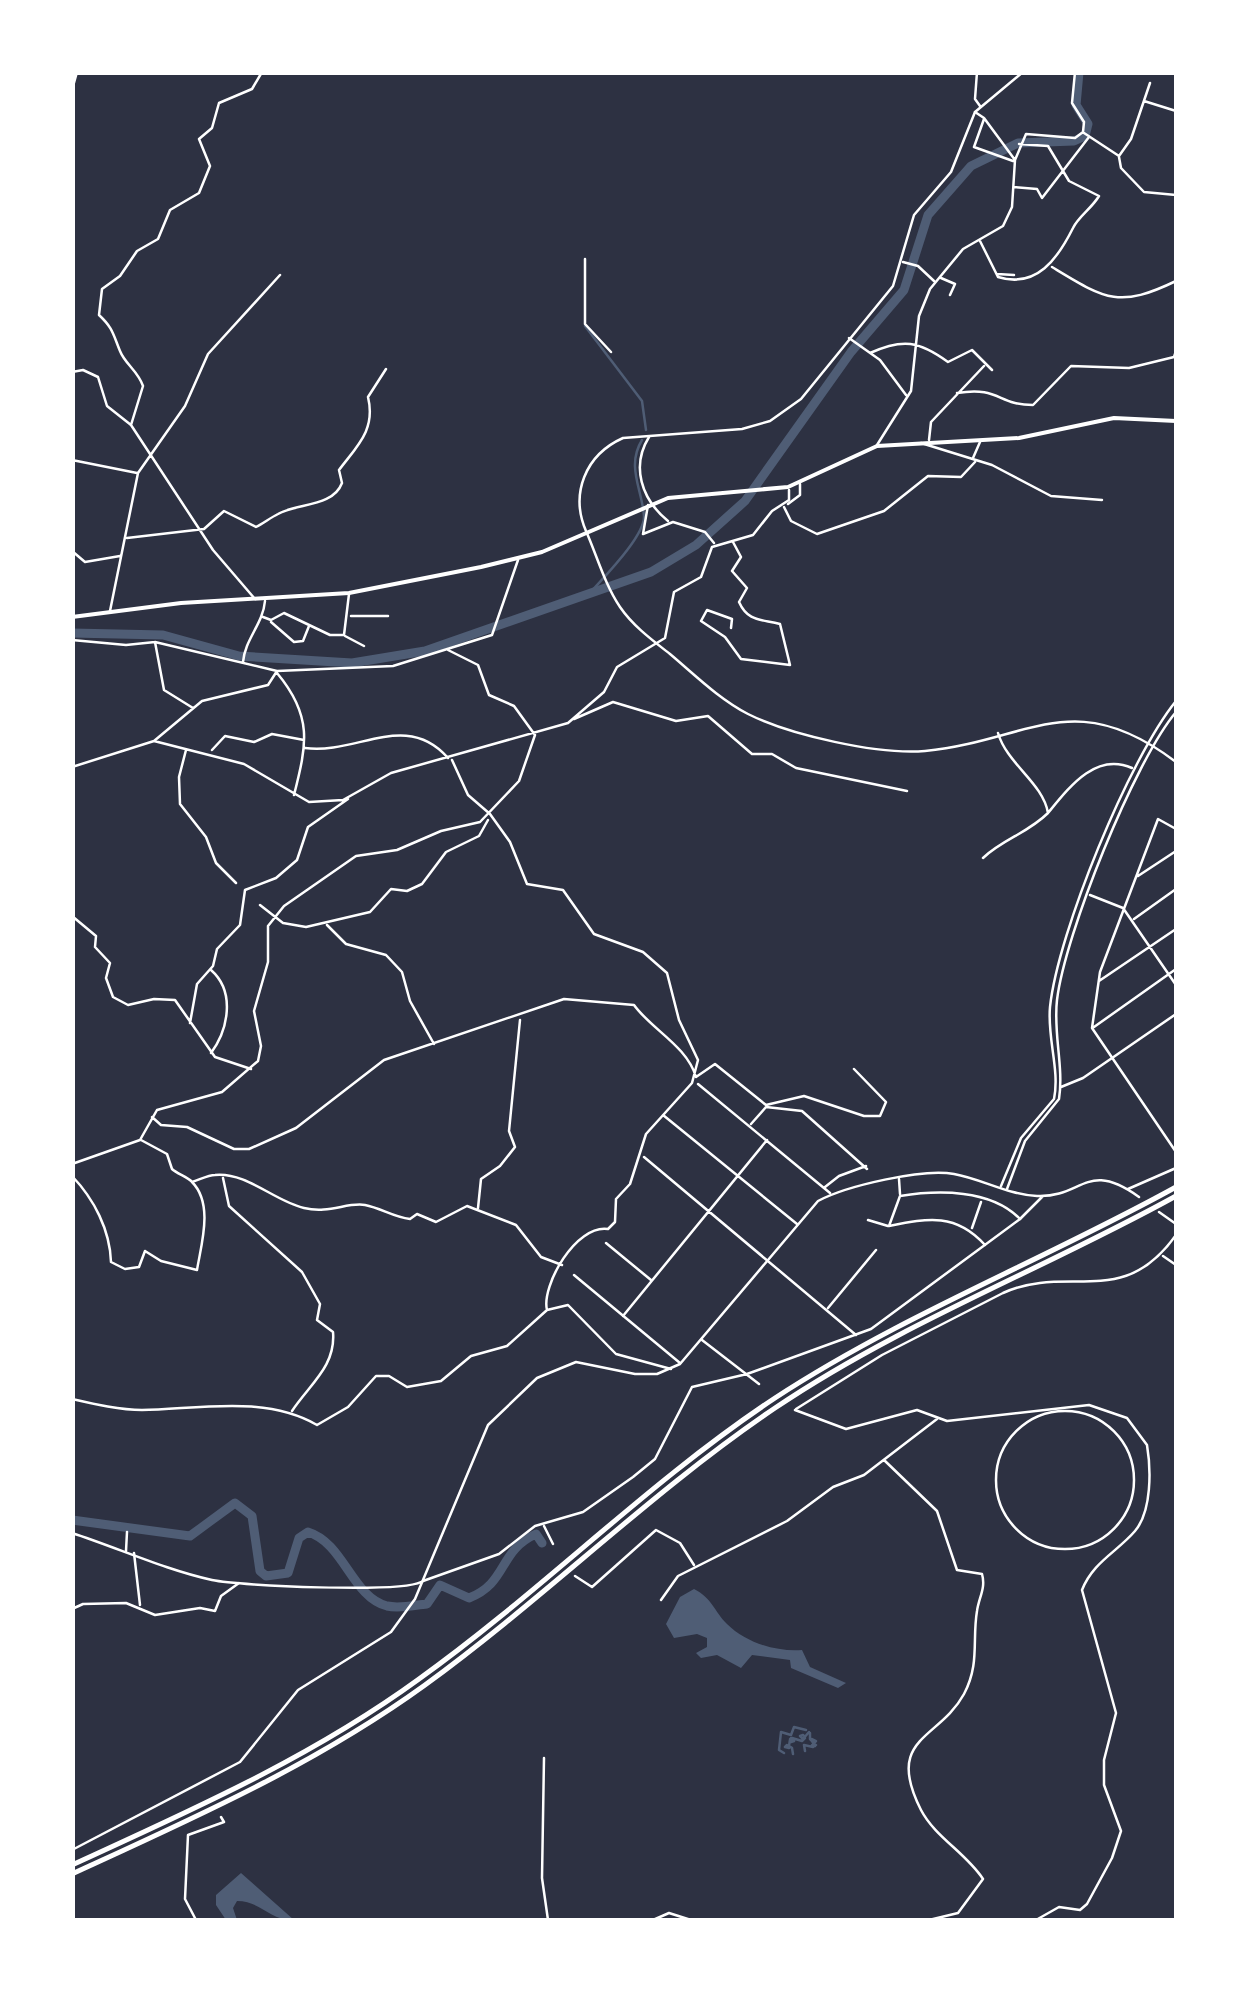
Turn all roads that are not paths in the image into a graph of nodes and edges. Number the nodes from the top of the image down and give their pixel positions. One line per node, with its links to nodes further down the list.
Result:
1 (78, 72): 7 (street)
2 (262, 72): 43 (street)
3 (978, 72): 9 (street)
4 (1022, 72): 9 (street)
5 (1075, 72): 13 (street)
6 (1150, 83): 8 (street)
7 (72, 90)
8 (1143, 100): 10 (street); 15 (street)
9 (980, 106): 11 (street)
10 (1176, 111)
11 (975, 112): 12 (street); 22 (street)
12 (984, 118): 16 (street); 16 (street)
13 (1086, 134): 14 (street); 15 (street); 17 (street)
14 (1019, 144): 16 (street); 17 (street)
15 (1119, 156): 19 (street)
16 (1015, 161): 18 (street)
17 (1065, 172): 18 (street); 23 (street)
18 (1014, 187): 20 (street)
19 (1176, 195)
20 (979, 240): 24 (street); 27 (street)
21 (585, 259): 33 (street)
22 (905, 263): 29 (street); 31 (street)
23 (1050, 266): 24 (street); 28 (street)
24 (993, 272): 25 (street)
25 (1014, 275)
26 (280, 276): 49 (street)
27 (940, 277): 29 (street); 30 (street)
28 (1176, 281)
29 (935, 282): 32 (street)
30 (950, 295)
31 (849, 338): 35 (street); 44 (street)
32 (918, 343): 35 (street); 36 (street); 41 (street)
33 (611, 352)
34 (1176, 352): 40 (street)
35 (870, 353): 41 (street)
36 (986, 364): 38 (street); 40 (street)
37 (386, 369): 59 (street)
38 (992, 370)
39 (72, 372): 43 (street)
40 (957, 393): 47 (street)
41 (908, 396): 48 (street)
42 (1176, 422): 45 (main road)
43 (130, 425): 49 (street)
44 (649, 436): 57 (street); 60 (street)
45 (979, 441): 47 (main road); 51 (street)
46 (920, 442): 47 (main road); 48 (main road); 51 (street)
47 (930, 442)
48 (877, 446): 53 (main road)
49 (151, 456): 52 (street); 59 (street)
50 (72, 460): 52 (street)
51 (973, 461): 55 (street); 56 (street)
52 (138, 473): 61 (street)
53 (799, 483): 54 (main road); 56 (street)
54 (788, 487): 56 (street); 57 (main road)
55 (1102, 500)
56 (785, 504): 62 (street)
57 (649, 505): 58 (street); 58 (street); 60 (main road)
58 (670, 522): 63 (street)
59 (199, 529): 61 (street); 69 (street)
60 (586, 532): 66 (main road); 81 (street)
61 (125, 538): 65 (street)
62 (733, 540): 63 (street); 77 (street)
63 (715, 544): 81 (street)
64 (72, 551): 65 (street)
65 (120, 556): 70 (street)
66 (518, 559): 67 (main road); 83 (street)
67 (348, 592): 68 (main road); 71 (street)
68 (265, 599): 69 (main road); 74 (street)
69 (256, 600): 70 (main road)
70 (110, 611): 73 (main road)
71 (349, 616): 72 (street); 78 (street)
72 (388, 616)
73 (72, 617)
74 (263, 617): 75 (street); 84 (street)
75 (270, 620): 76 (street); 76 (street)
76 (309, 626): 78 (street)
77 (731, 628)
78 (344, 635): 82 (street)
79 (72, 640): 80 (street)
80 (155, 642): 84 (street); 87 (street)
81 (659, 645): 89 (street); 90 (street)
82 (364, 646)
83 (448, 650): 85 (street); 91 (street)
84 (243, 664): 85 (street)
85 (277, 671): 87 (street); 92 (street)
86 (1176, 700): 94 (street)
87 (194, 708): 93 (street)
88 (1176, 712): 95 (street)
89 (574, 719): 91 (street); 103 (street)
90 (998, 733): 94 (street); 106 (street)
91 (536, 735): 99 (street); 107 (street)
92 (306, 740): 96 (street); 98 (street)
93 (154, 741): 97 (street); 101 (street)
94 (1146, 742): 95 (street); 102 (street)
95 (1152, 746): 100 (street); 114 (street)
96 (305, 748): 99 (street); 104 (street)
97 (186, 749): 98 (street); 112 (street)
98 (212, 752): 104 (street)
99 (450, 759): 105 (street); 107 (street)
100 (1176, 762)
101 (72, 767)
102 (1134, 768): 106 (street); 156 (street)
103 (907, 792)
104 (294, 795): 105 (street)
105 (348, 799): 124 (street)
106 (1048, 813): 110 (street)
107 (490, 814): 118 (street); 120 (street); 137 (street)
108 (1176, 829): 111 (street)
109 (1176, 851): 111 (street)
110 (983, 858)
111 (1136, 877): 116 (street)
112 (236, 882)
113 (1176, 890): 119 (street)
114 (1090, 895): 116 (street); 139 (street)
115 (260, 904): 118 (street)
116 (1123, 908): 119 (street); 126 (street)
117 (72, 916): 130 (street)
118 (273, 916): 120 (street); 136 (street)
119 (1132, 920): 122 (street)
120 (326, 924): 132 (street)
121 (1176, 930): 122 (street)
122 (1151, 947): 125 (street); 126 (street)
123 (1176, 969): 125 (street)
124 (210, 970): 130 (street); 133 (street)
125 (1169, 974): 127 (street); 131 (street)
126 (1098, 981): 131 (street)
127 (1176, 985)
128 (1176, 1014): 134 (street)
129 (520, 1017): 132 (street); 137 (street); 165 (street)
130 (190, 1022): 133 (street)
131 (1092, 1028): 134 (street)
132 (435, 1045): 141 (street)
133 (211, 1052): 136 (street)
134 (1112, 1058): 139 (street); 145 (street)
135 (854, 1069): 137 (street)
136 (252, 1070): 141 (street)
137 (696, 1077): 140 (street)
138 (698, 1084): 142 (street)
139 (1061, 1087): 157 (street)
140 (663, 1114): 151 (street); 180 (street)
141 (152, 1117): 143 (street)
142 (750, 1126): 144 (street); 155 (street)
143 (140, 1140): 147 (street); 153 (street)
144 (767, 1140): 151 (street); 155 (street)
145 (1176, 1152)
146 (644, 1157): 166 (street)
147 (72, 1164)
148 (1176, 1168): 158 (street)
149 (72, 1176): 153 (street)
150 (223, 1176): 153 (street); 165 (street); 194 (street)
151 (738, 1176): 166 (street); 170 (street)
152 (899, 1179): 156 (street); 159 (street); 160 (street)
153 (192, 1182)
154 (1176, 1187): 217 (highway)
155 (824, 1188): 159 (street)
156 (1000, 1188): 157 (street)
157 (1007, 1190): 161 (street)
158 (1128, 1190): 161 (street); 163 (street)
159 (831, 1194): 170 (street)
160 (900, 1196): 164 (street); 172 (street)
161 (1043, 1196): 168 (street)
162 (1176, 1196): 218 (highway)
163 (1139, 1198)
164 (981, 1200): 168 (street); 173 (street)
165 (478, 1210): 180 (street)
166 (710, 1212): 179 (street); 183 (street)
167 (1159, 1212): 171 (street)
168 (1020, 1218): 176 (street)
169 (868, 1220): 172 (street)
170 (797, 1224): 179 (street)
171 (1176, 1224)
172 (890, 1226): 173 (street)
173 (971, 1230): 176 (street)
174 (1176, 1235): 178 (street)
175 (606, 1243): 183 (street)
176 (986, 1245): 187 (street)
177 (876, 1250): 184 (street)
178 (1162, 1255): 181 (street); 196 (street)
179 (767, 1260): 184 (street); 188 (street)
180 (562, 1265): 185 (street)
181 (1176, 1265)
182 (574, 1275): 186 (street)
183 (652, 1281): 186 (street)
184 (827, 1309): 187 (street)
185 (547, 1310): 190 (street); 194 (street)
186 (623, 1316): 189 (street)
187 (857, 1336): 191 (street)
188 (702, 1340): 189 (street); 191 (street)
189 (680, 1364): 190 (street)
190 (672, 1369): 208 (street)
191 (747, 1374): 192 (street); 199 (street)
192 (759, 1384)
193 (72, 1399): 194 (street)
194 (290, 1413)
195 (1120, 1414): 196 (street); 197 (street); 224 (street)
196 (938, 1418): 198 (street)
197 (1111, 1426): 197 (street)
198 (884, 1460): 205 (street); 223 (street)
199 (544, 1525): 202 (street); 208 (street)
200 (127, 1532): 203 (street)
201 (72, 1533): 203 (street)
202 (552, 1544)
203 (126, 1550): 204 (street)
204 (134, 1553): 207 (street); 210 (street)
205 (695, 1566): 206 (street); 209 (street)
206 (574, 1576)
207 (240, 1582): 208 (street); 210 (street)
208 (422, 1582): 213 (street)
209 (660, 1600)
210 (140, 1606): 211 (street)
211 (72, 1609)
212 (544, 1758): 220 (street)
213 (204, 1782): 214 (street); 216 (street)
214 (207, 1787)
215 (221, 1817): 219 (street)
216 (72, 1850)
217 (72, 1865)
218 (72, 1874)
219 (196, 1920)
220 (548, 1920)
221 (653, 1920): 222 (street)
222 (690, 1920)
223 (928, 1920)
224 (1036, 1920)

